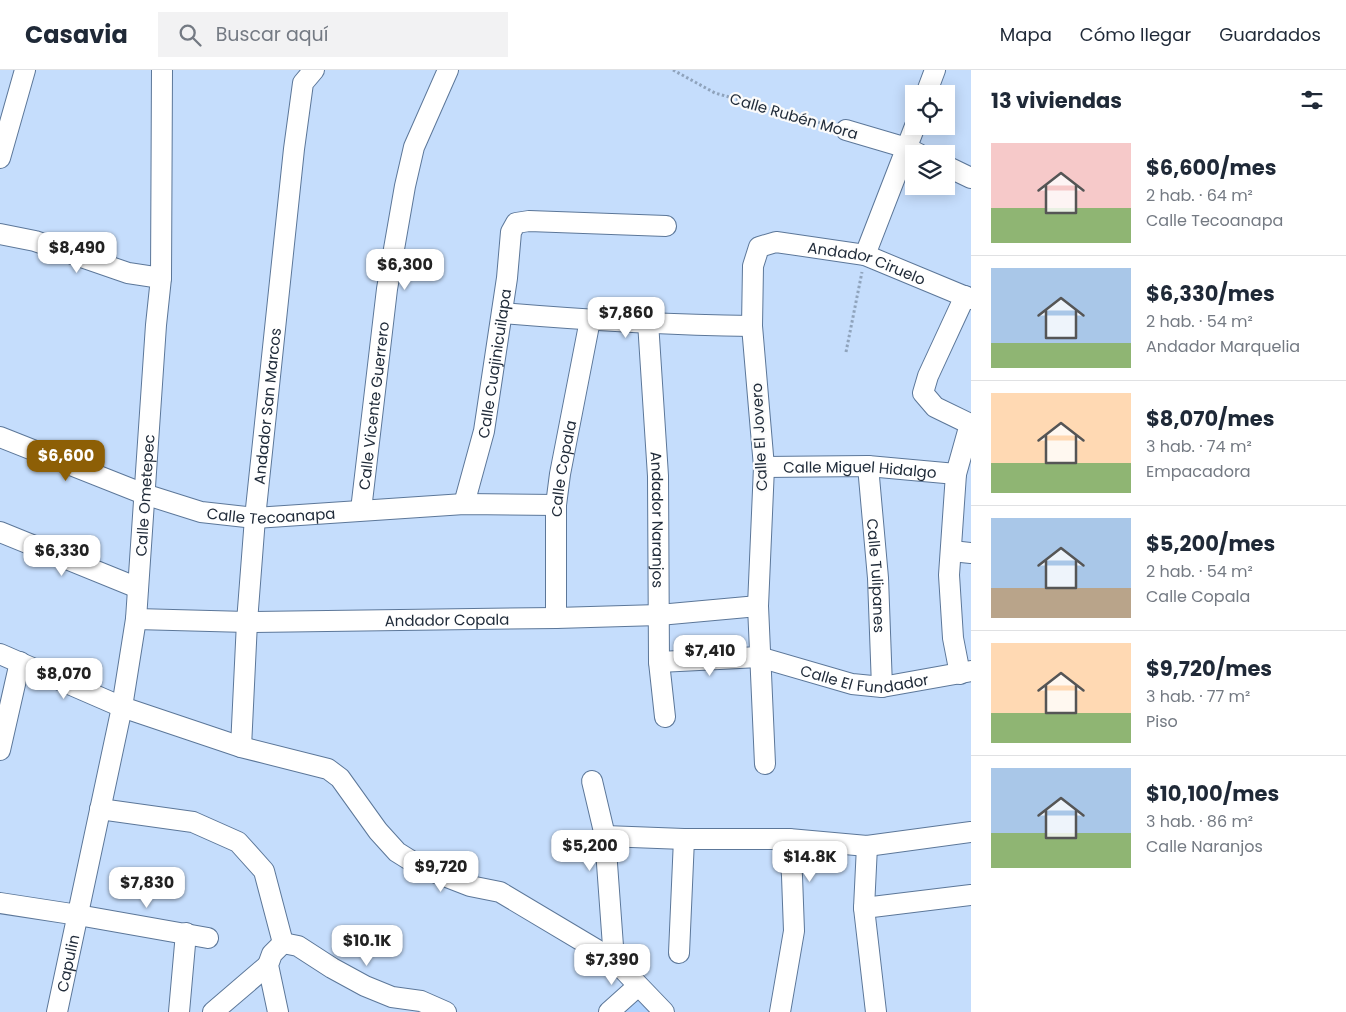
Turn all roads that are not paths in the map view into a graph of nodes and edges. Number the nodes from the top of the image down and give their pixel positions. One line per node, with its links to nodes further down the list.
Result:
1 (25, 70): 9 (street)
2 (162, 70): 17 (street, Calle Ometepec)
3 (314, 70): 31 (street, Andador San Marcos)
4 (935, 70): 6 (street)
5 (446, 71): 30 (street, Calle Vicente Guerrero)
6 (929, 85)
7 (846, 130): 8 (street, Calle Rubén Mora)
8 (905, 148)
9 (0, 158)
10 (905, 168): 16 (street)
11 (955, 170): 12 (street)
12 (971, 178)
13 (666, 226): 19 (street, Calle Cuajinicuilapa)
14 (0, 234): 17 (street)
15 (759, 247): 16 (street, Andador Ciruelo); 22 (street, Calle El Jovero)
16 (865, 254): 18 (street, Andador Ciruelo)
17 (161, 278): 27 (street, Calle Ometepec)
18 (968, 297): 26 (street)
19 (502, 313): 20 (street); 28 (street, Calle Cuajinicuilapa)
20 (590, 320): 21 (street); 29 (street, Calle Copala)
21 (648, 322): 22 (street); 36 (street, Andador Naranjos)
22 (752, 326): 24 (street, Calle El Jovero)
23 (0, 436): 27 (street, Calle Tecoanapa)
24 (764, 466): 25 (street, Calle Miguel Hidalgo); 35 (street, Calle El Jovero)
25 (868, 466): 26 (street, Calle Miguel Hidalgo); 45 (street, Calle Tulipanes)
26 (956, 474): 33 (street)
27 (144, 494): 31 (street, Calle Tecoanapa); 34 (street, Calle Ometepec)
28 (464, 504): 29 (street, Calle Tecoanapa); 30 (street, Calle Tecoanapa)
29 (556, 505): 37 (street, Calle Copala)
30 (361, 510): 31 (street, Calle Tecoanapa)
31 (255, 518): 39 (street, Andador San Marcos)
32 (0, 532): 34 (street)
33 (961, 552): 44 (street)
34 (138, 588): 38 (street, Calle Ometepec)
35 (758, 606): 36 (street, Andador Copala); 41 (street, Calle El Jovero)
36 (659, 615): 37 (street, Andador Copala); 43 (street, Andador Naranjos)
37 (556, 618): 39 (street, Andador Copala)
38 (136, 619): 39 (street, Andador Copala); 46 (street, Calle Ometepec)
39 (247, 622): 48 (street, Andador San Marcos)
40 (0, 654): 42 (street)
41 (759, 657): 43 (street); 45 (street, Calle El Fundador); 50 (street, Calle El Jovero)
42 (20, 662): 46 (street); 49 (street)
43 (659, 662): 47 (street, Andador Naranjos)
44 (965, 672): 45 (street, Calle El Fundador)
45 (882, 687)
46 (122, 707): 48 (street); 52 (street, Calle Ometepec)
47 (665, 717)
48 (241, 747): 66 (street)
49 (0, 750)
50 (765, 764)
51 (592, 781): 54 (street)
52 (100, 810): 61 (street, Calle Ometepec); 64 (street)
53 (971, 832): 57 (street)
54 (605, 836): 55 (street); 66 (street)
55 (684, 839): 56 (street); 65 (street)
56 (789, 839): 57 (street); 77 (street)
57 (867, 846): 60 (street)
58 (971, 896): 60 (street)
59 (0, 903): 61 (street)
60 (864, 908): 69 (street)
61 (78, 914): 62 (street); 70 (street, Capulin)
62 (186, 933): 63 (street); 71 (street)
63 (208, 938)
64 (283, 943): 67 (street); 74 (street)
65 (679, 953)
66 (614, 960): 68 (street)
67 (268, 966): 72 (street); 73 (street)
68 (638, 986): 75 (street); 76 (street)
69 (881, 1011)
70 (57, 1012)
71 (179, 1012)
72 (213, 1012)
73 (278, 1012)
74 (446, 1012)
75 (609, 1012)
76 (664, 1012)
77 (780, 1012)

